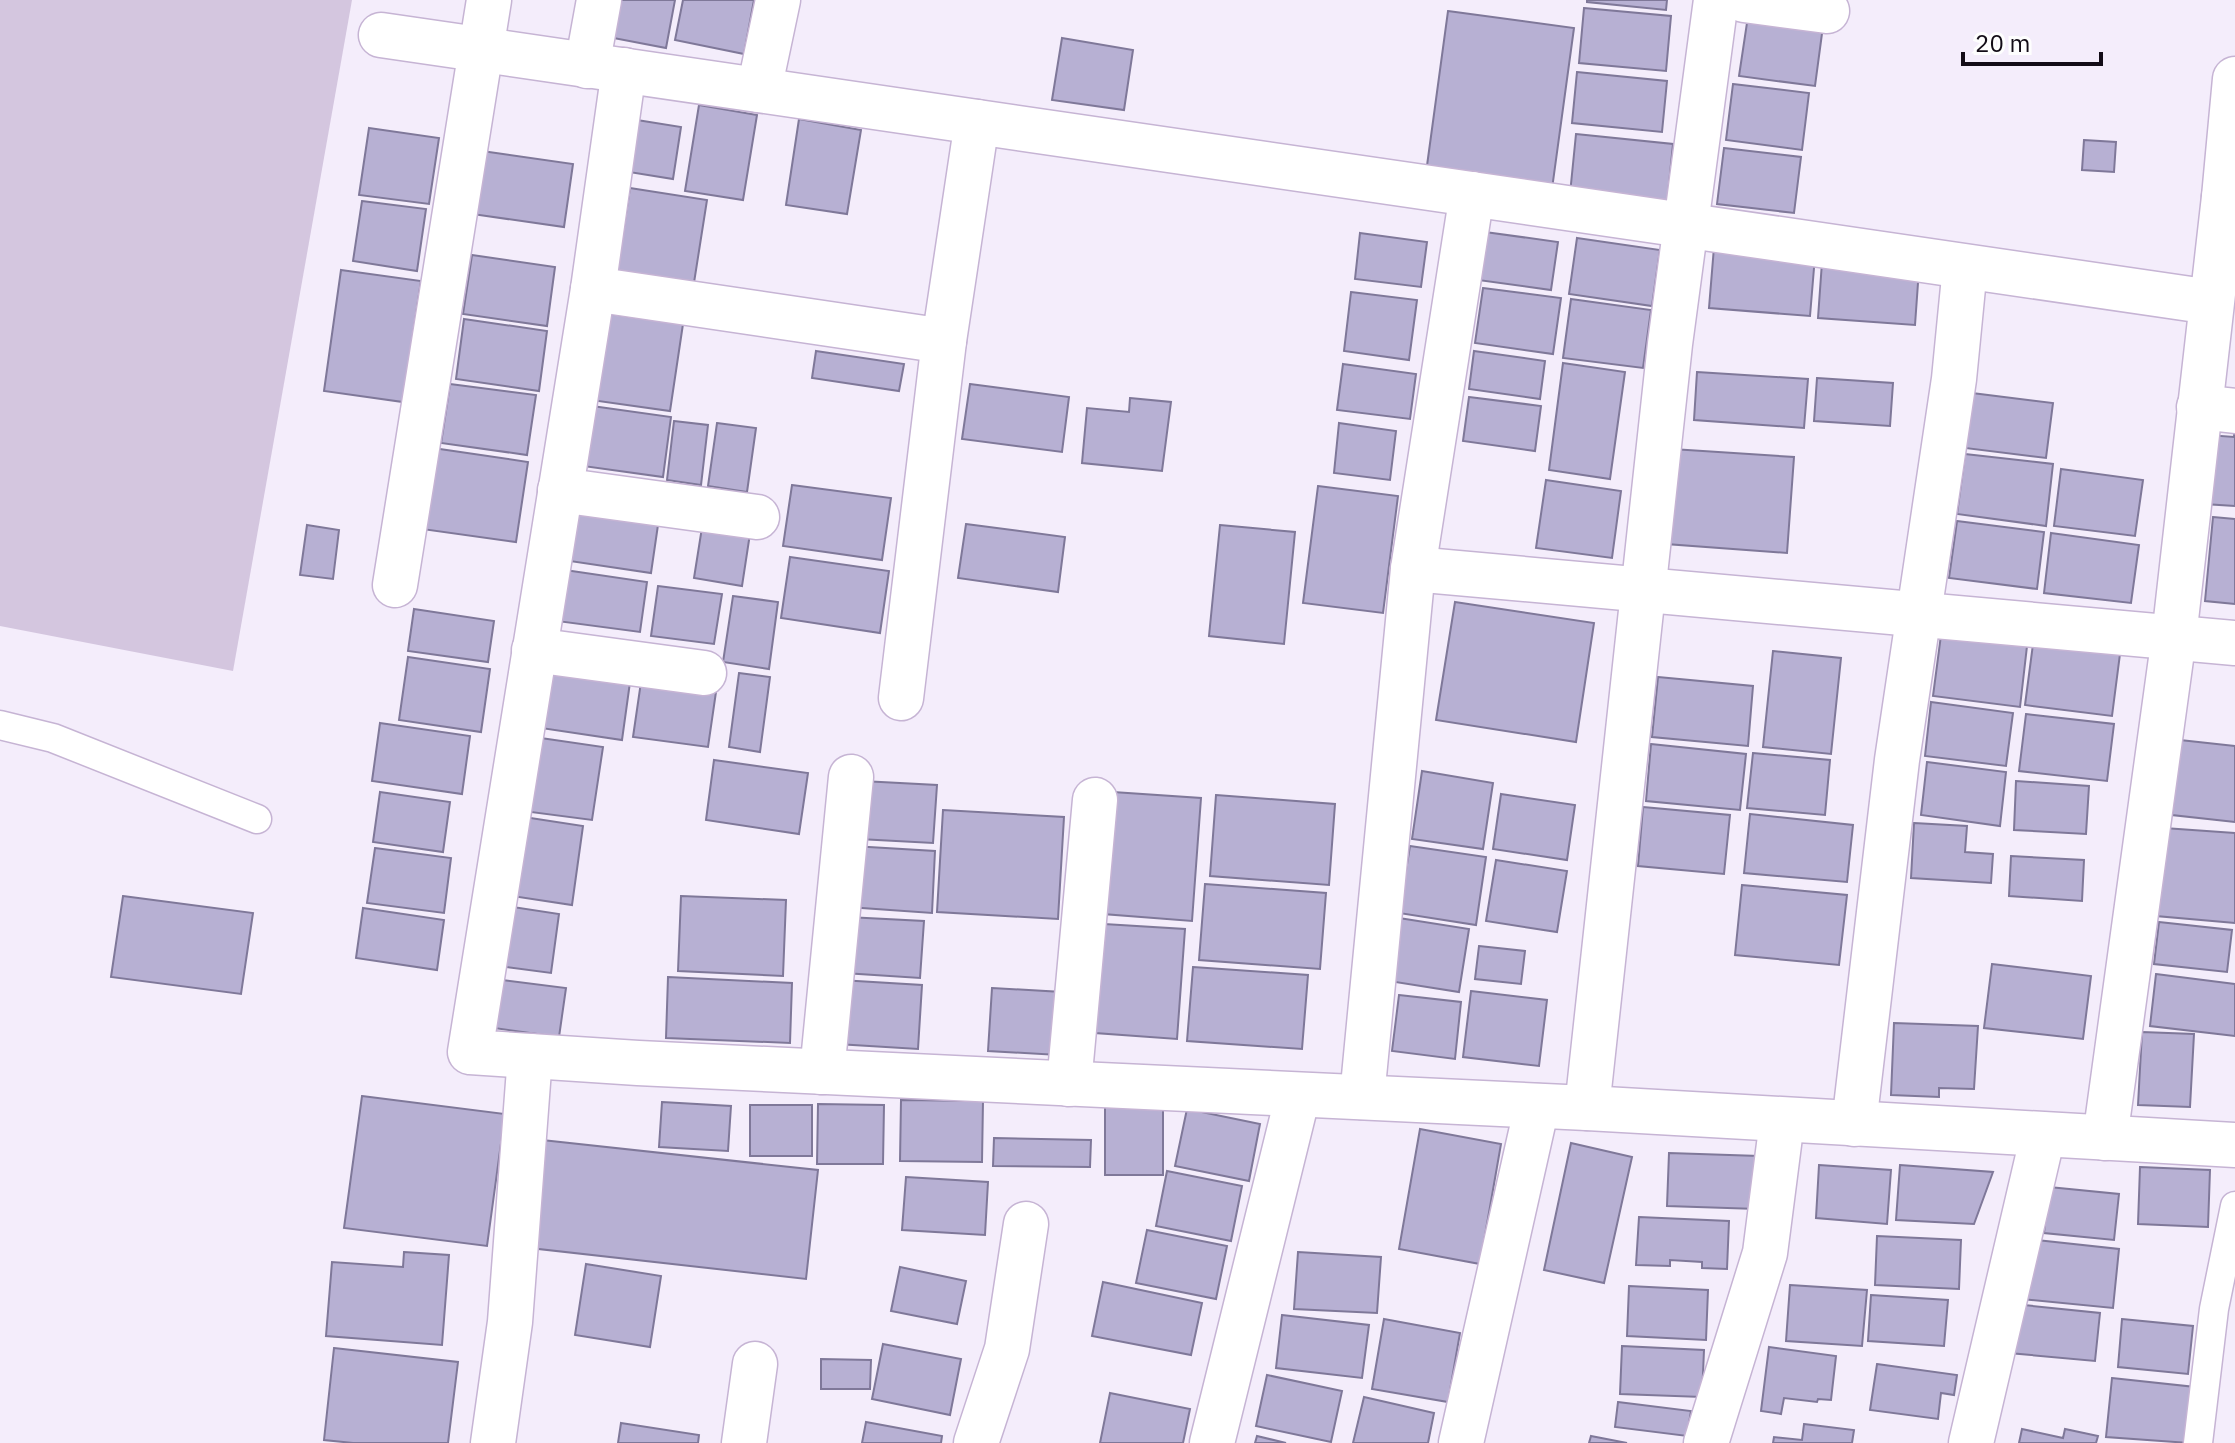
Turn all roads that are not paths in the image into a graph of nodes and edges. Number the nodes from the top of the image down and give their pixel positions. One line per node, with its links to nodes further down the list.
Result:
1 (489, 0): 8 (street)
2 (599, 0): 9 (street)
3 (778, 0): 11 (street)
4 (1716, 0): 15 (street)
5 (1744, 0): 6 (street)
6 (1827, 11)
7 (381, 35): 8 (street)
8 (481, 50): 9 (street); 24 (street)
9 (605, 68): 11 (street); 17 (street)
10 (2235, 79): 14 (street)
11 (759, 90): 12 (street)
12 (977, 122): 13 (street); 19 (street)
13 (1472, 194): 15 (street); 23 (street)
14 (2229, 198): 18 (street)
15 (1685, 226): 16 (street); 25 (street)
16 (1965, 267): 18 (street); 26 (street)
17 (593, 289): 19 (street); 21 (street)
18 (2211, 302): 20 (street)
19 (944, 341): 31 (street)
20 (2217, 409): 27 (street)
21 (560, 490): 22 (street); 29 (street)
22 (757, 517)
23 (1413, 569): 25 (street); 40 (street)
24 (395, 585)
25 (1644, 590): 26 (street); 42 (street)
26 (1918, 615): 27 (street); 44 (street)
27 (2174, 637): 28 (street); 46 (street)
28 (2235, 643)
29 (534, 650): 30 (street); 36 (street)
30 (704, 673)
31 (901, 698)
32 (0, 725): 35 (lane)
33 (851, 777): 37 (street)
34 (1095, 800): 38 (street)
35 (257, 819)
36 (530, 1056): 37 (street); 51 (street)
37 (822, 1072): 38 (street)
38 (1069, 1084): 39 (street)
39 (1298, 1095): 40 (street); 54 (street)
40 (1362, 1097): 41 (street)
41 (1537, 1106): 42 (street); 55 (street)
42 (1587, 1108): 43 (street)
43 (1782, 1121): 44 (street); 56 (street)
44 (1854, 1124): 45 (street)
45 (2043, 1135): 46 (street); 57 (street)
46 (2105, 1138): 47 (street)
47 (2235, 1145)
48 (2235, 1206): 58 (lane)
49 (1026, 1224): 53 (street)
50 (755, 1364): 52 (street)
51 (493, 1443)
52 (744, 1443)
53 (976, 1443)
54 (1212, 1443)
55 (1461, 1443)
56 (1706, 1443)
57 (1971, 1443)
58 (2198, 1443)

